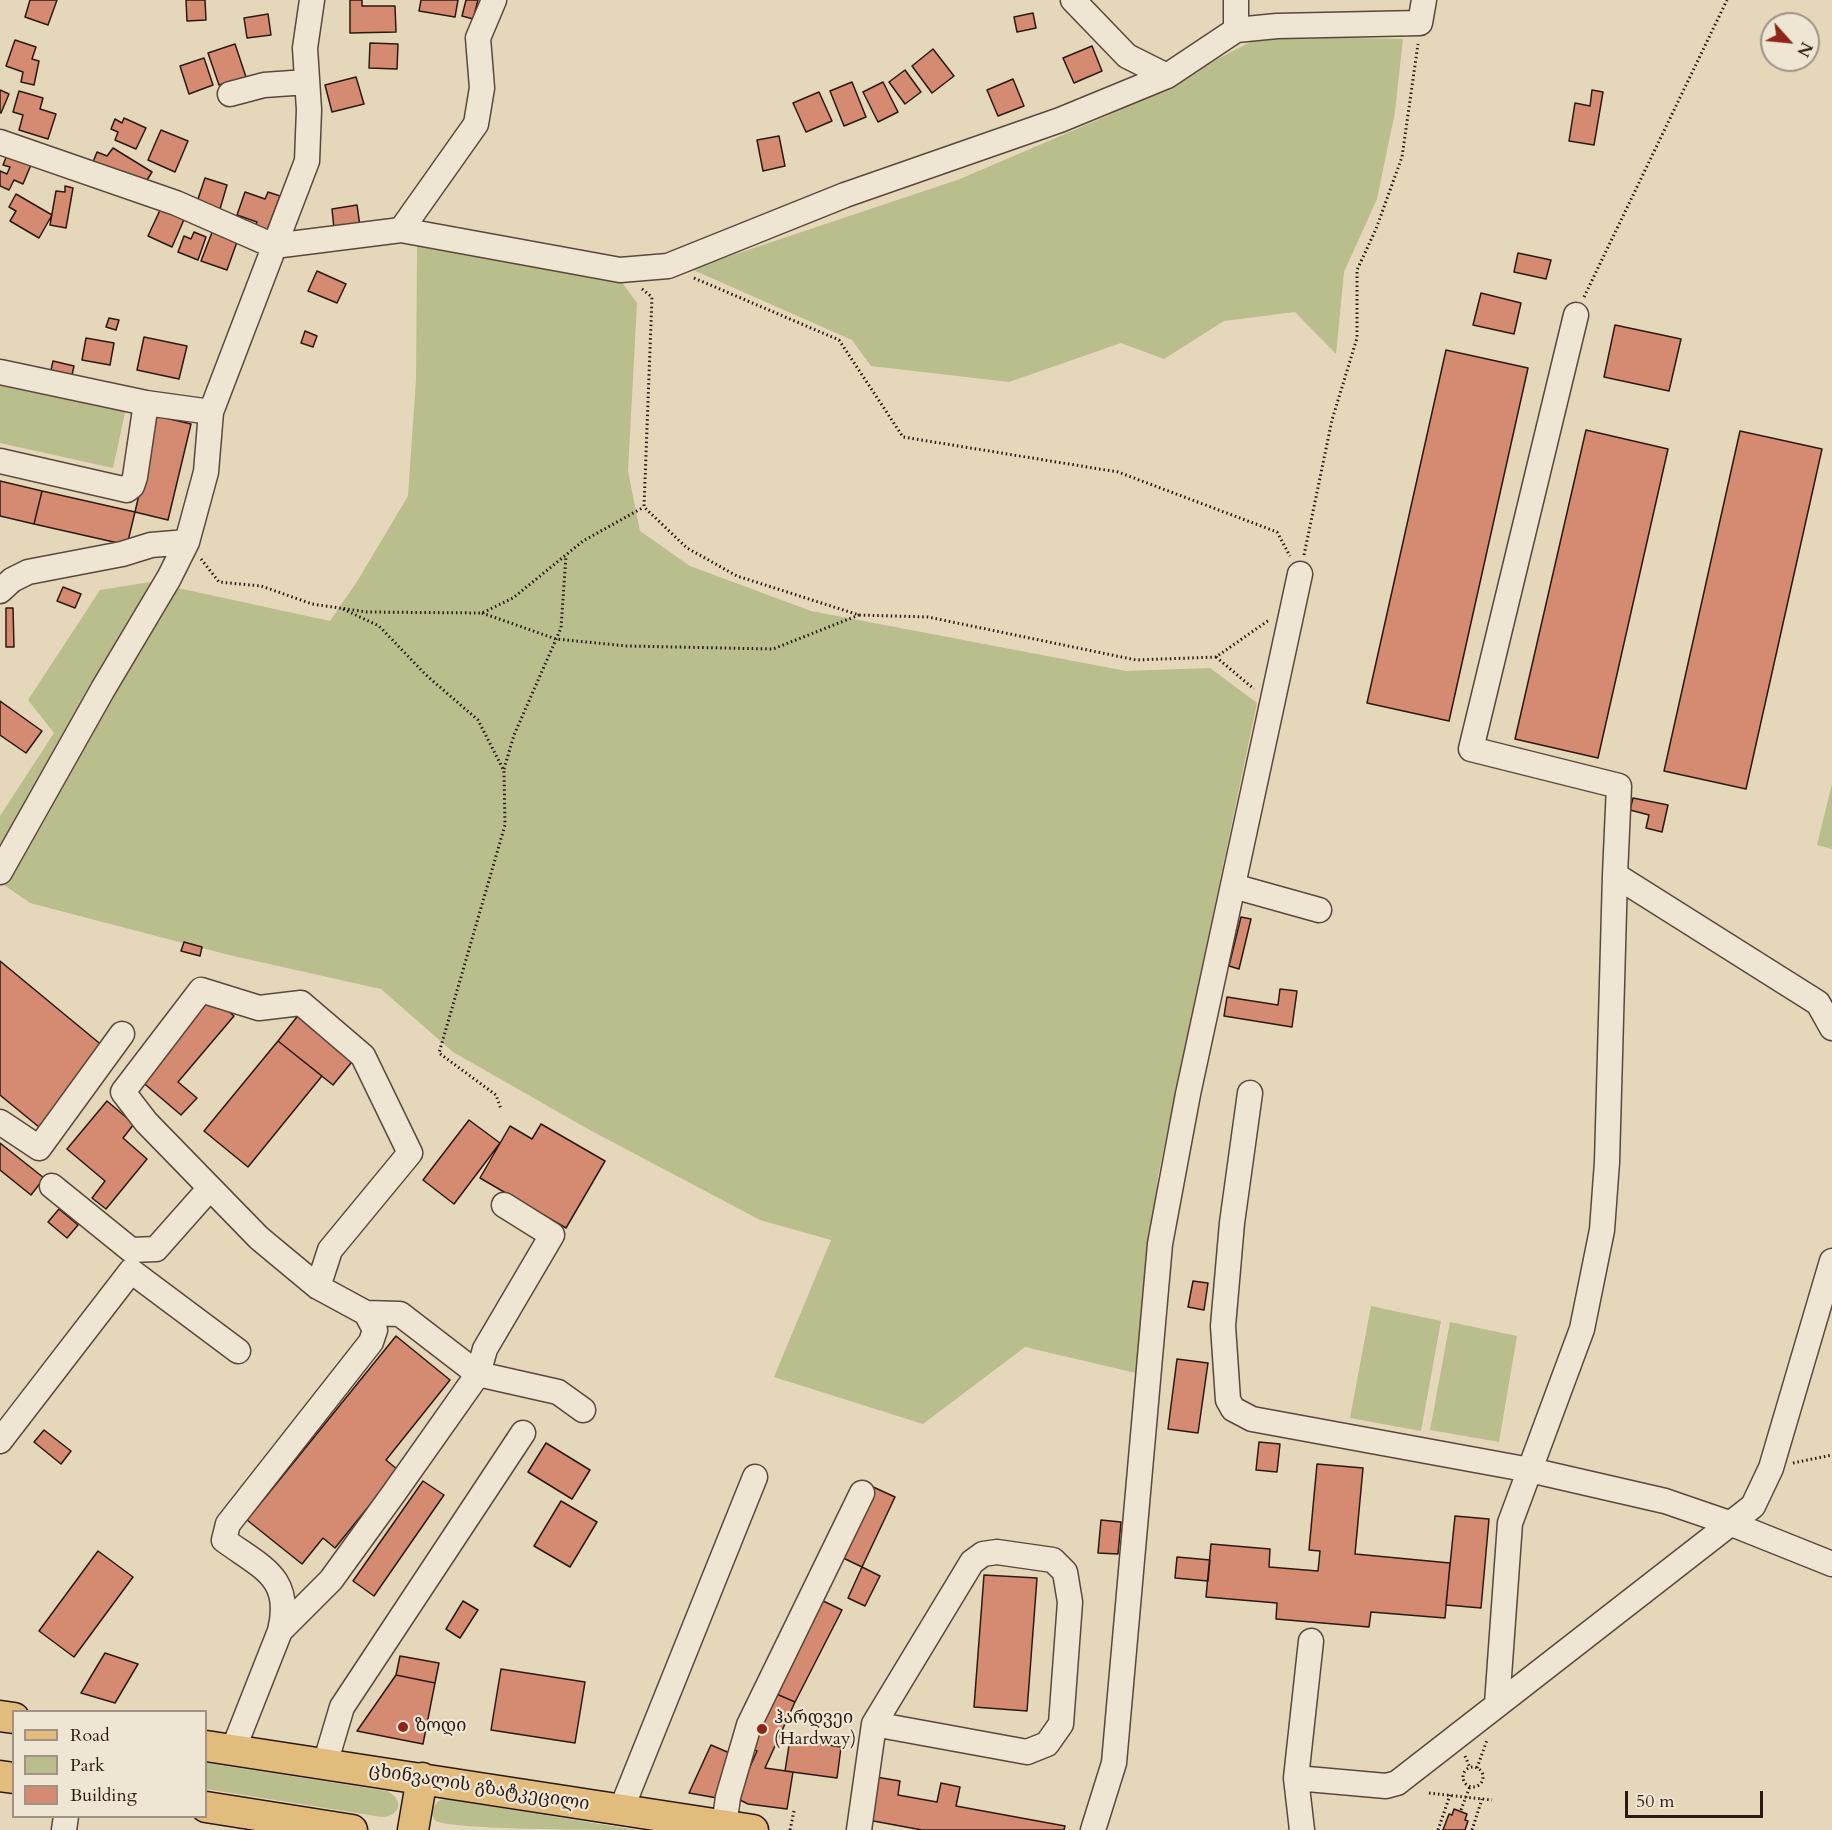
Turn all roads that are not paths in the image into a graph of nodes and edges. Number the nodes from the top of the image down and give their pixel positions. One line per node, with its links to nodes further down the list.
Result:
1 (312, 0): 8 (street)
2 (494, 0): 11 (street)
3 (1073, 0): 7 (street)
4 (1236, 0): 6 (street)
5 (1424, 0): 6 (street)
6 (1236, 30): 7 (street)
7 (1167, 76): 11 (street)
8 (307, 82): 9 (street); 12 (street)
9 (230, 94)
10 (0, 142): 12 (street)
11 (401, 230): 12 (street)
12 (274, 246): 16 (street)
13 (1576, 315): 22 (street)
14 (0, 372): 15 (street)
15 (146, 403): 16 (street); 17 (street)
16 (211, 412): 18 (street)
17 (0, 461)
18 (187, 542): 20 (street); 21 (street)
19 (1300, 574): 23 (street)
20 (0, 591)
21 (0, 872)
22 (1615, 875): 25 (street); 40 (street)
23 (1233, 886): 24 (street); 59 (street)
24 (1319, 910)
25 (1832, 1028)
26 (122, 1034): 28 (street)
27 (1250, 1093): 40 (street)
28 (0, 1122)
29 (52, 1186): 30 (street)
30 (210, 1188): 33 (street); 33 (street)
31 (504, 1205): 36 (street)
32 (1832, 1261): 43 (street)
33 (318, 1287): 34 (street)
34 (366, 1313): 36 (street); 45 (street)
35 (238, 1351): 39 (street)
36 (478, 1374): 37 (street); 45 (street)
37 (583, 1410)
38 (523, 1433): 50 (street)
39 (0, 1441)
40 (1530, 1470): 43 (street); 47 (street)
41 (755, 1477): 54 (street)
42 (861, 1493): 55 (street)
43 (1732, 1524): 44 (street); 47 (street)
44 (1832, 1564)
45 (280, 1631): 49 (street)
46 (1311, 1641): 51 (street)
47 (1497, 1704): 51 (street)
48 (874, 1724): 48 (street); 58 (street)
49 (219, 1748): 50 (main road, ცხინვალის გზატკეცილი)
50 (325, 1764): 52 (main road, ცხინვალის გზატკეცილი)
51 (1296, 1778): 60 (street)
52 (422, 1779): 54 (main road, ცხინვალის გზატკეცილი); 57 (main road)
53 (207, 1808): 56 (main road)
54 (621, 1810): 55 (main road, ცხინვალის გზატკეცილი)
55 (738, 1828)
56 (352, 1830)
57 (413, 1830)
58 (859, 1830)
59 (1093, 1830)
60 (1302, 1830)

